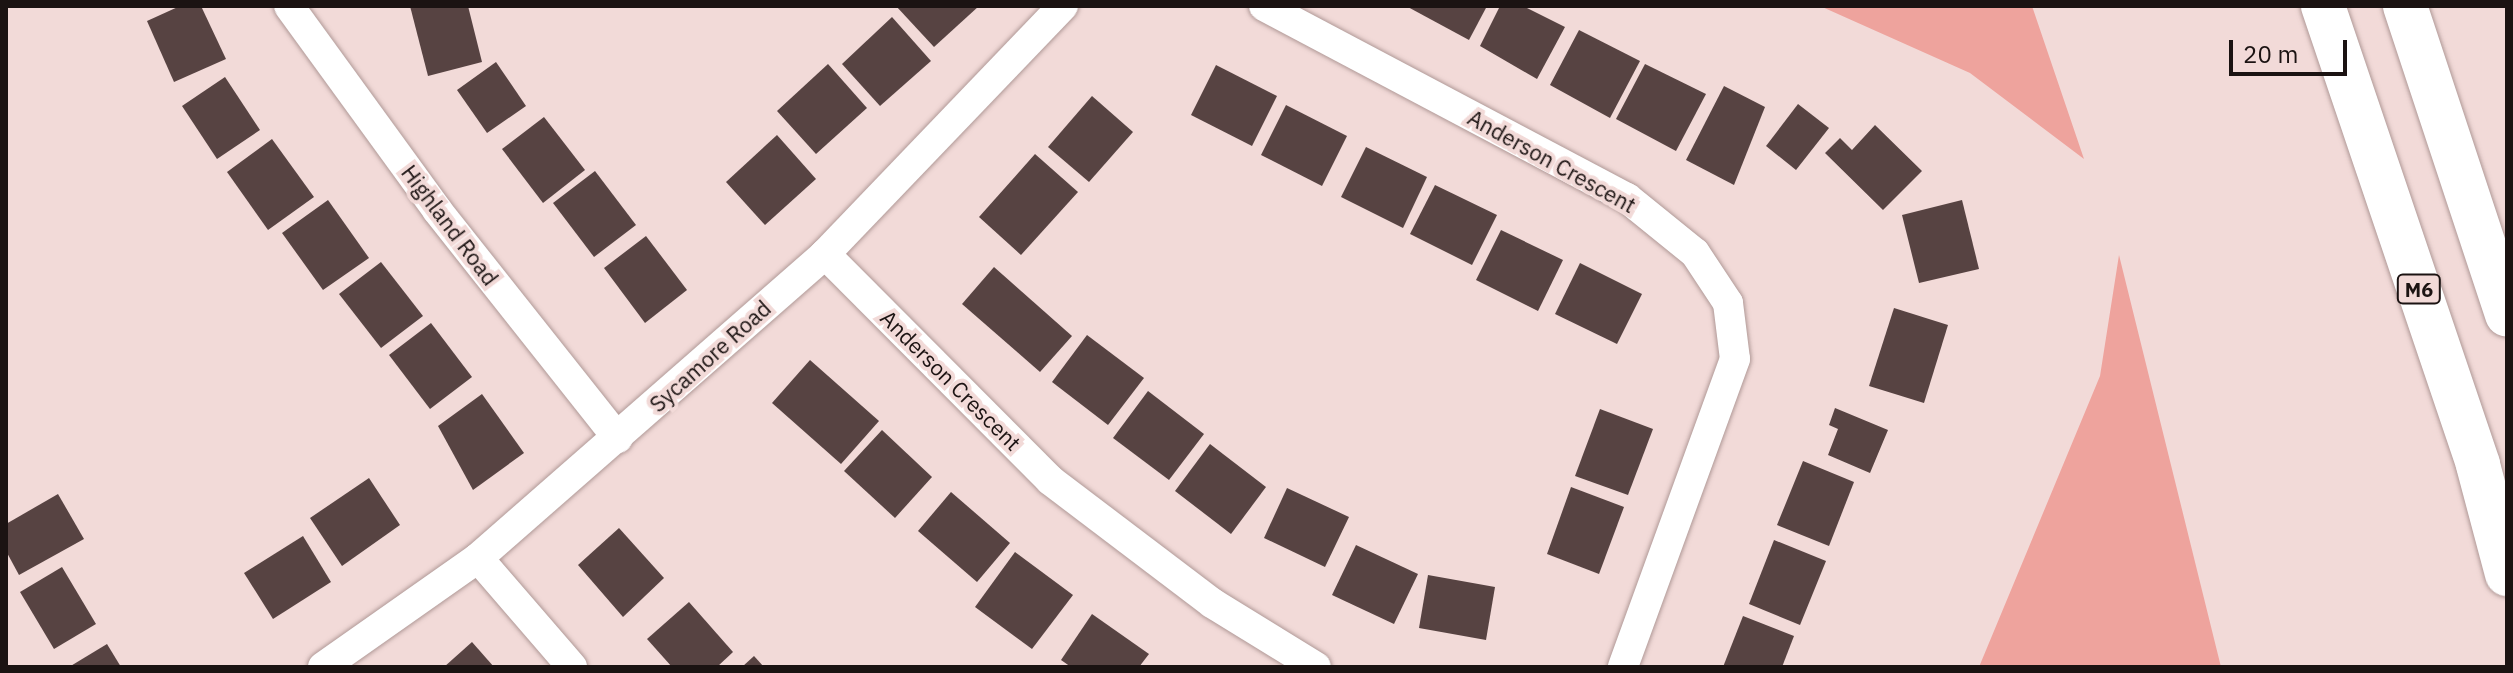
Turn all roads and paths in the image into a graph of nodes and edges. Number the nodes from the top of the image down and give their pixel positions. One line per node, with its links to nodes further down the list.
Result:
1 (1063, 6): 6 (street, Sycamore Road)
2 (1264, 6): 14 (street, Anderson Crescent)
3 (2323, 6): 10 (highway, M6)
4 (2405, 6): 7 (highway)
5 (297, 9): 8 (street, Highland Road)
6 (825, 254): 8 (street, Sycamore Road); 13 (street, Anderson Crescent)
7 (2507, 315)
8 (618, 438): 9 (street, Sycamore Road)
9 (478, 558): 11 (street, Sycamore Road); 12 (street)
10 (2507, 574)
11 (323, 667)
12 (572, 667)
13 (1316, 667)
14 (1623, 667)

